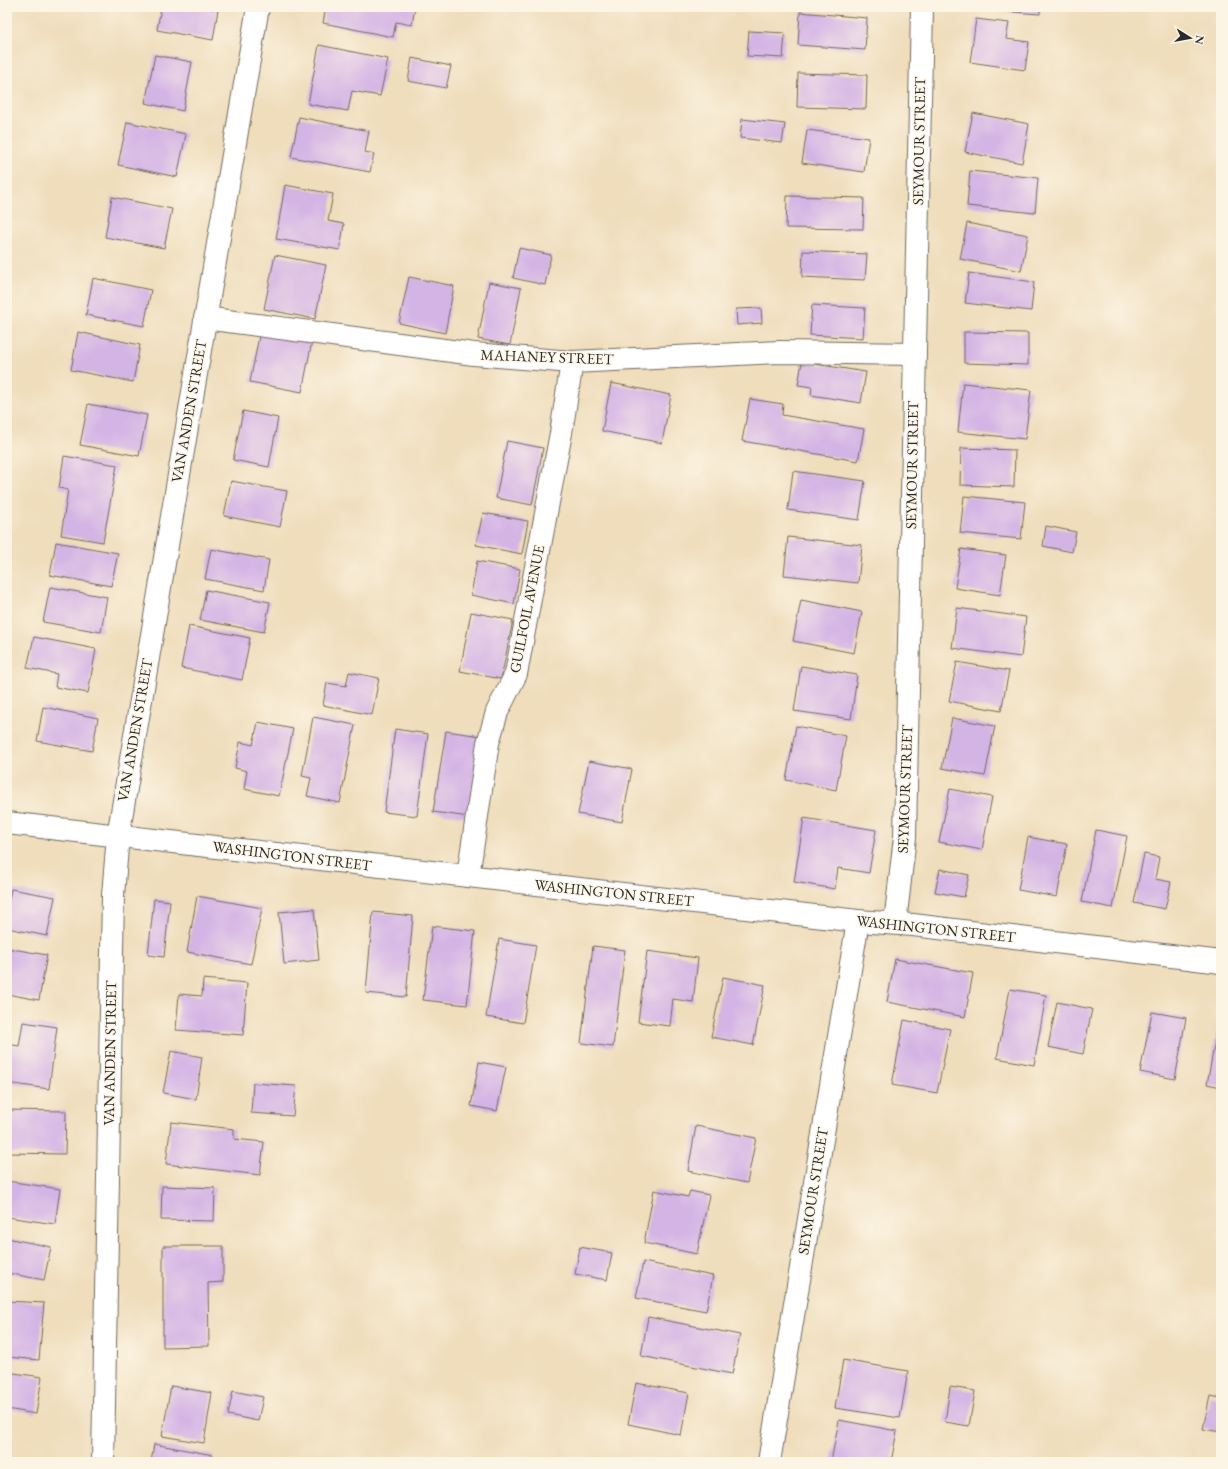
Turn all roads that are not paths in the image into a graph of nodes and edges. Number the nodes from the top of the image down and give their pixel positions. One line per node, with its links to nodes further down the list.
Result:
1 (258, 7): 3 (street, VAN ANDEN STREET)
2 (922, 7): 4 (street, SEYMOUR STREET)
3 (205, 318): 5 (street, MAHANEY STREET); 7 (street, VAN ANDEN STREET)
4 (915, 354): 5 (street, MAHANEY STREET); 10 (street, SEYMOUR STREET)
5 (572, 362): 8 (street, GUILFOIL AVENUE)
6 (7, 823): 7 (street, WASHINGTON STREET)
7 (118, 836): 8 (street, WASHINGTON STREET); 12 (street, VAN ANDEN STREET)
8 (468, 876): 9 (street, WASHINGTON STREET)
9 (858, 920): 10 (street, WASHINGTON STREET); 13 (street, SEYMOUR STREET)
10 (895, 923): 11 (street, WASHINGTON STREET)
11 (1221, 962)
12 (102, 1462)
13 (769, 1462)

